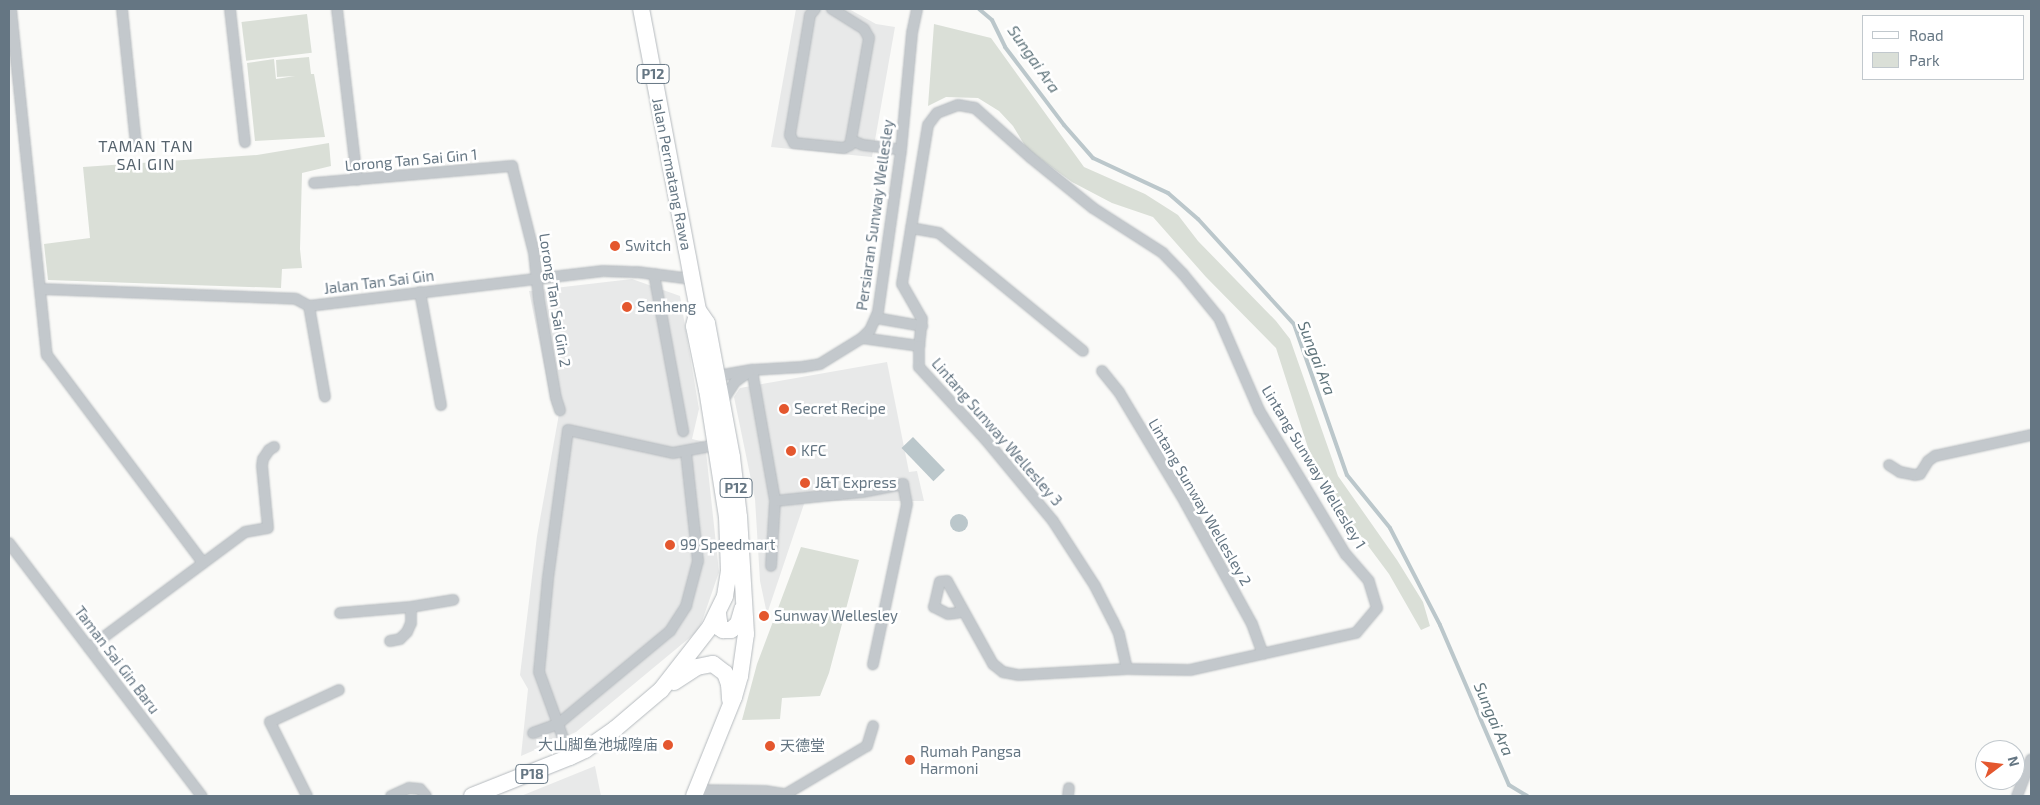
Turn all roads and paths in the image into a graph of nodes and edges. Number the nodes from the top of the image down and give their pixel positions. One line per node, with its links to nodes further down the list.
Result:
1 (11, 9): 20 (street)
2 (122, 9): 11 (street)
3 (230, 9): 10 (street)
4 (337, 9): 14 (street)
5 (641, 9): 19 (main road, Jalan Permatang Rawa / P12)
6 (815, 9): 9 (street)
7 (832, 9): 9 (street)
8 (917, 9): 12 (street, Persiaran Sunway Wellesley)
9 (852, 140): 12 (street)
10 (245, 142)
11 (136, 145)
12 (901, 150): 24 (street, Persiaran Sunway Wellesley)
13 (512, 166): 14 (street, Lorong Tan Sai Gin 1); 18 (street, Lorong Tan Sai Gin 2)
14 (358, 180): 15 (street, Lorong Tan Sai Gin 1)
15 (314, 183)
16 (912, 228): 25 (street, Lintang Sunway Wellesley 1); 28 (street); 55 (street, Lintang Sunway Wellesley 1)
17 (654, 274): 18 (street, Jalan Tan Sai Gin); 19 (street, Jalan Tan Sai Gin); 37 (street)
18 (538, 279): 21 (street, Jalan Tan Sai Gin); 36 (street, Lorong Tan Sai Gin 2)
19 (692, 279): 23 (main road, Jalan Permatang Rawa / P12)
20 (41, 289): 22 (street, Jalan Tan Sai Gin); 45 (street)
21 (420, 292): 22 (street, Jalan Tan Sai Gin); 35 (street)
22 (308, 306): 33 (street)
23 (698, 310): 31 (main road, Jalan Permatang Rawa / P12); 32 (main road, Jalan Permatang Rawa / P12)
24 (876, 318): 25 (street); 26 (street, Persiaran Sunway Wellesley)
25 (922, 326): 27 (street)
26 (862, 338): 27 (street); 29 (street, Persiaran Sunway Wellesley)
27 (918, 346): 57 (street, Lintang Sunway Wellesley 3)
28 (1084, 351)
29 (752, 370): 31 (street, Persiaran Sunway Wellesley); 34 (street); 43 (street)
30 (1102, 371): 55 (street, Lintang Sunway Wellesley 2)
31 (717, 376): 32 (street); 34 (main road, Jalan Permatang Rawa / P12)
32 (707, 390): 39 (main road, Jalan Permatang Rawa / P12)
33 (324, 397)
34 (722, 402): 48 (main road, Jalan Permatang Rawa / P12)
35 (441, 405)
36 (560, 410)
37 (683, 431)
38 (2031, 435): 42 (street)
39 (716, 445): 41 (street); 52 (main road, Jalan Permatang Rawa / P12)
40 (274, 447): 45 (street)
41 (686, 452): 61 (street); 61 (street)
42 (1889, 465)
43 (775, 501): 46 (street); 56 (street)
44 (9, 543): 54 (street, Taman Sai Gin Baru)
45 (203, 563): 54 (street)
46 (771, 566)
47 (453, 600): 49 (street)
48 (743, 607): 52 (main road); 60 (main road, Jalan Permatang Rawa / P12)
49 (411, 608): 51 (street); 53 (street)
50 (962, 609): 57 (street)
51 (340, 613)
52 (718, 614): 59 (main road, P12)
53 (390, 641)
54 (89, 648): 69 (street, Taman Sai Gin Baru)
55 (1263, 654): 57 (street)
56 (872, 664)
57 (1127, 668)
58 (339, 690): 70 (street)
59 (661, 690): 60 (main road); 64 (main road, P18)
60 (730, 707): 67 (main road, P12)
61 (558, 724): 63 (street); 64 (street)
62 (873, 726): 68 (street)
63 (533, 733)
64 (570, 757): 66 (main road, P18)
65 (2031, 760): 74 (street)
66 (493, 793): 73 (main road, P18)
67 (695, 793): 68 (street)
68 (789, 795)
69 (202, 796)
70 (307, 796)
71 (392, 796): 72 (street)
72 (426, 796)
73 (472, 796)
74 (2017, 796)

